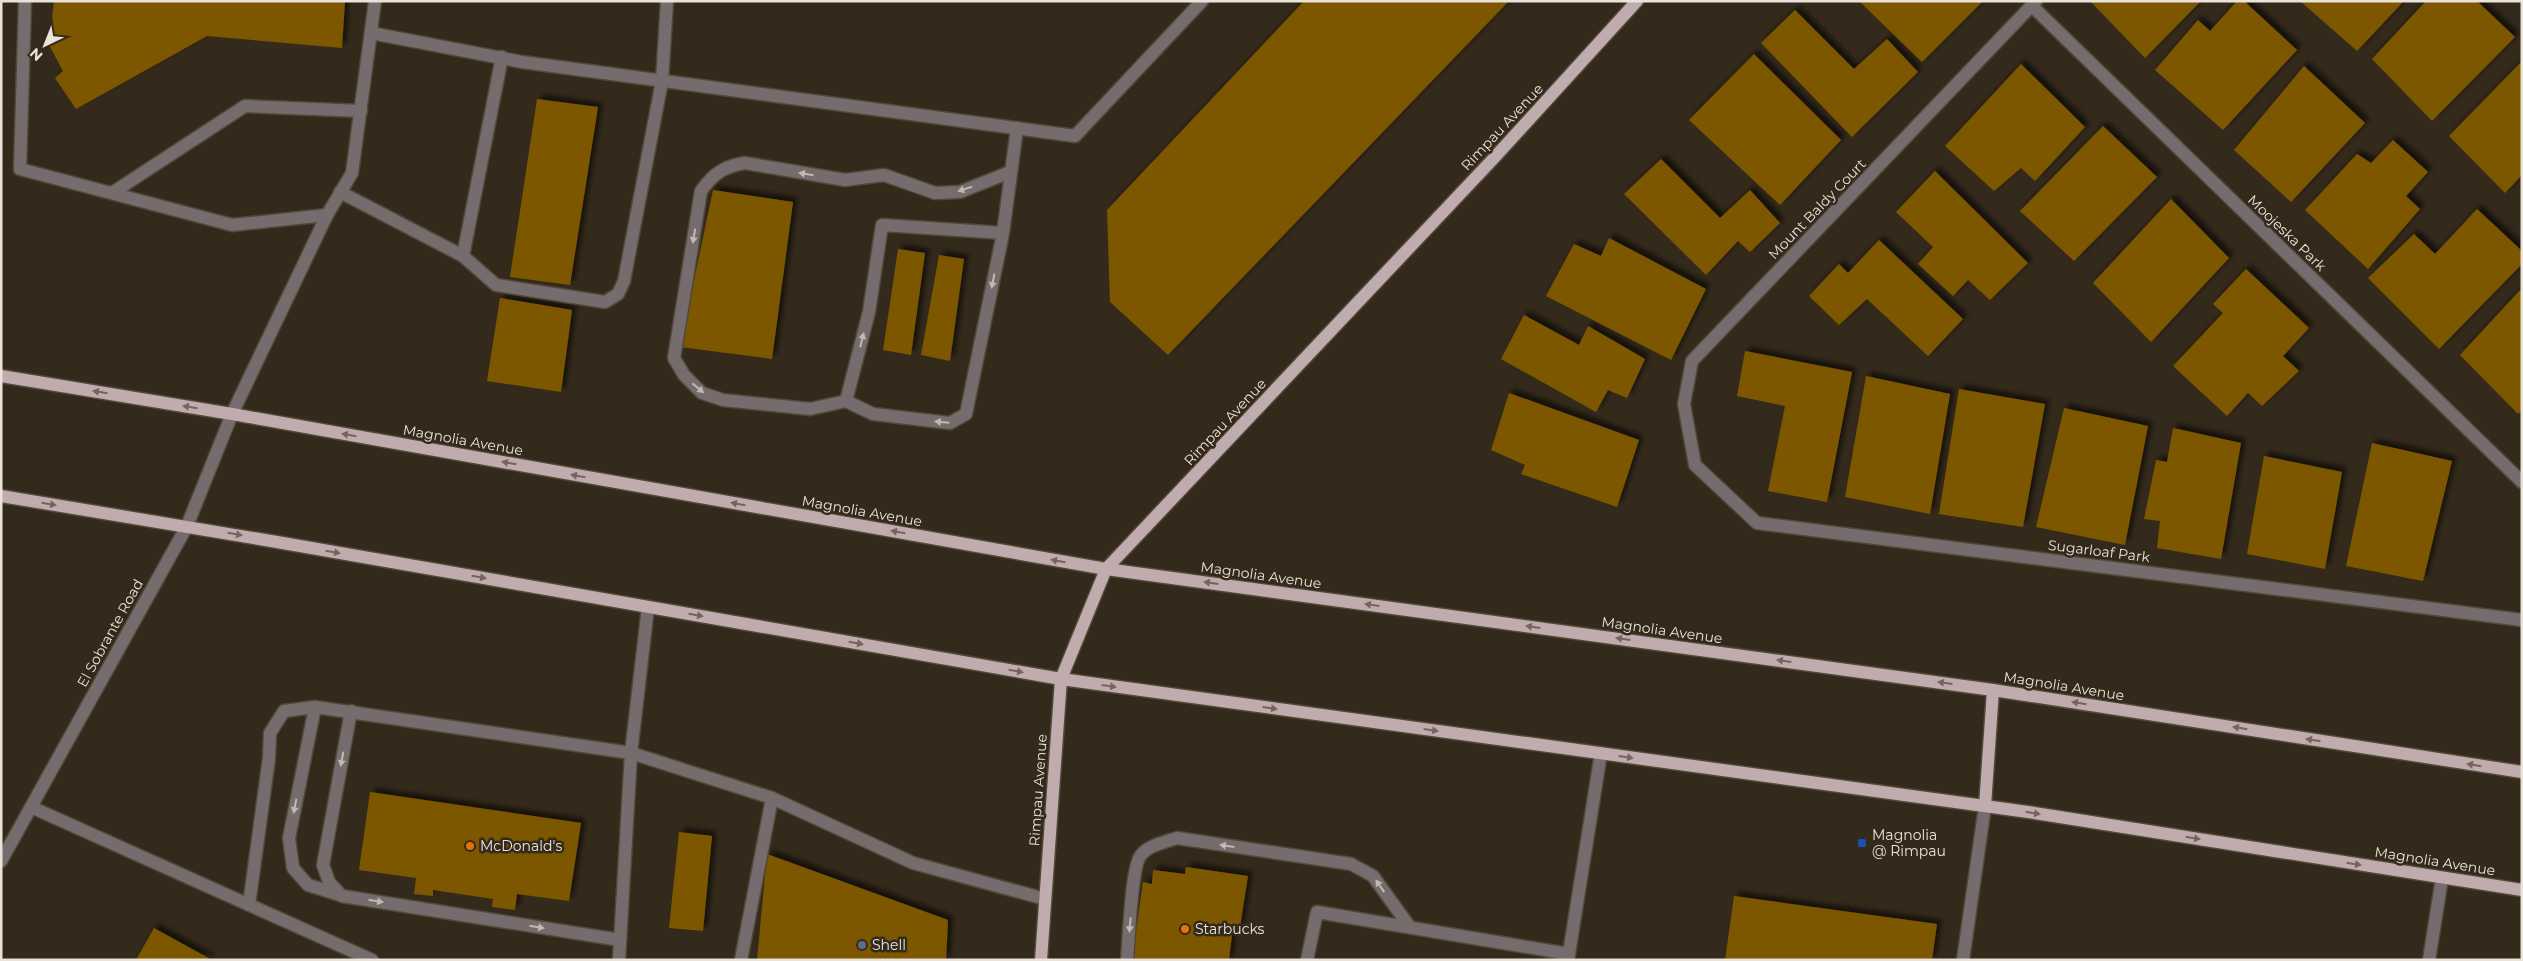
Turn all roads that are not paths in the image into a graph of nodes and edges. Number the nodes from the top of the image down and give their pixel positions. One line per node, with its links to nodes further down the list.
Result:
1 (26, 1): 14 (street)
2 (375, 1): 7 (street, El Sobrante Road)
3 (667, 1): 9 (street)
4 (1202, 1): 11 (street)
5 (1633, 3): 25 (main road, Rimpau Avenue)
6 (2034, 4): 21 (street, Mount Baldy Court); 22 (street, Moojeska Park)
7 (371, 33): 8 (street); 10 (street, El Sobrante Road)
8 (502, 57): 9 (street); 17 (street)
9 (662, 81): 11 (street); 17 (street)
10 (360, 111): 13 (street, El Sobrante Road); 14 (street)
11 (1017, 128): 12 (street)
12 (1010, 172): 16 (street); 19 (street, one-way to 19)
13 (340, 192): 15 (street, El Sobrante Road); 17 (street)
14 (112, 193): 15 (street)
15 (327, 215): 20 (street, El Sobrante Road)
16 (1002, 233): 19 (street, one-way to 16); 19 (street, one-way to 19)
17 (463, 256)
18 (1, 376): 20 (main road, Magnolia Avenue, one-way to 18)
19 (846, 401)
20 (232, 414): 24 (street, El Sobrante Road); 25 (main road, Magnolia Avenue, one-way to 20)
21 (1695, 466): 27 (street, Sugarloaf Park)
22 (2522, 482)
23 (1, 496): 24 (main road, Magnolia Avenue, one-way to 24)
24 (187, 526): 26 (main road, Magnolia Avenue, one-way to 26); 37 (street, El Sobrante Road)
25 (1106, 569): 28 (main road, Rimpau Avenue); 29 (main road, Magnolia Avenue, one-way to 25)
26 (648, 607): 28 (main road, Magnolia Avenue, one-way to 28); 32 (street)
27 (2522, 620)
28 (1060, 679): 33 (main road, Magnolia Avenue, one-way to 33); 42 (main road, Rimpau Avenue)
29 (1993, 690): 34 (main road, Magnolia Avenue, one-way to 29); 36 (main road)
30 (315, 707): 31 (street); 41 (street, one-way to 41); 43 (street)
31 (351, 711): 32 (street); 41 (street, one-way to 41)
32 (631, 753): 35 (street); 45 (street)
33 (1600, 753): 36 (main road, Magnolia Avenue, one-way to 36); 46 (street)
34 (2522, 772)
35 (772, 798): 42 (street); 49 (street)
36 (1985, 806): 39 (main road, Magnolia Avenue, one-way to 39); 53 (street)
37 (31, 807): 38 (street, El Sobrante Road); 43 (street)
38 (1, 861)
39 (2442, 878): 40 (main road, Magnolia Avenue); 54 (street)
40 (2522, 890)
41 (342, 896): 45 (street, one-way to 45)
42 (1045, 899): 50 (main road, Rimpau Avenue)
43 (249, 905): 47 (street)
44 (1409, 926): 46 (street); 51 (street, one-way to 51); 52 (street)
45 (620, 940): 48 (street)
46 (1568, 957)
47 (372, 960)
48 (619, 960)
49 (741, 960)
50 (1041, 960)
51 (1127, 960)
52 (1307, 960)
53 (1963, 960)
54 (2429, 960)

